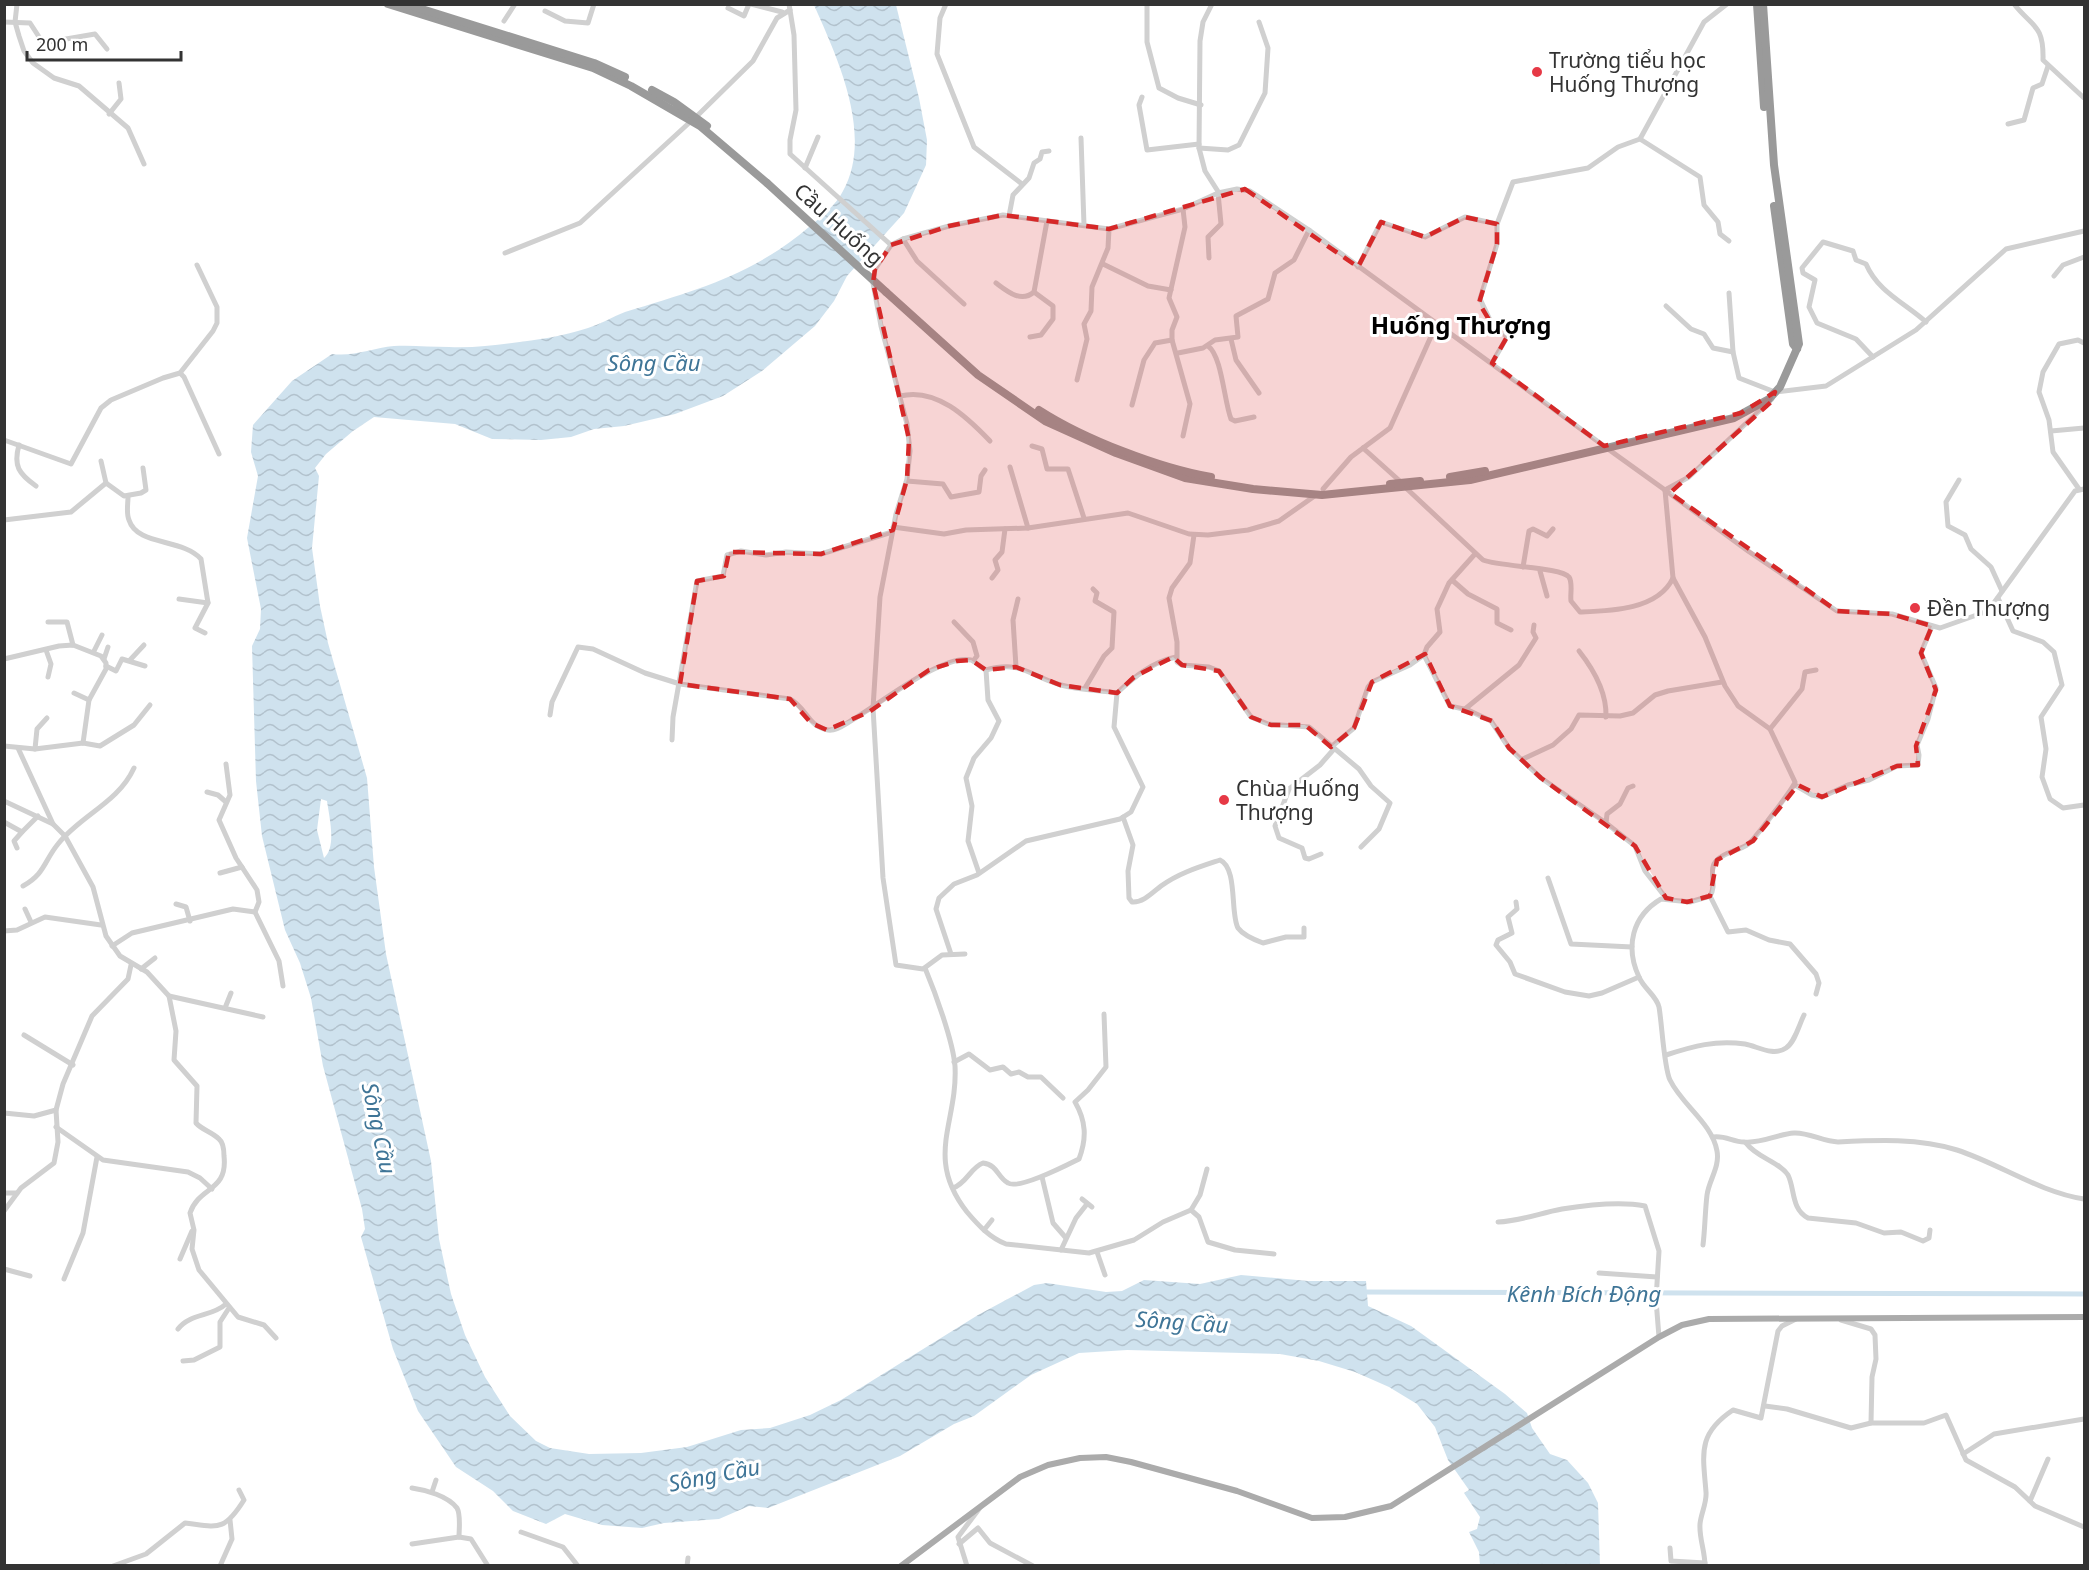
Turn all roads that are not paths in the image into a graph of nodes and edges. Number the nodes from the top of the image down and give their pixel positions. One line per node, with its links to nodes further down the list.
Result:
1 (17, 4): 21 (street)
2 (388, 4): 40 (highway)
3 (406, 4): 40 (highway)
4 (594, 4): 17 (street)
5 (750, 4): 14 (street); 16 (street)
6 (946, 4): 41 (street)
7 (1147, 4): 28 (street)
8 (1212, 4): 28 (street)
9 (1757, 4): 74 (highway)
10 (1763, 4): 74 (highway)
11 (2014, 4): 24 (street)
12 (514, 5): 19 (street)
13 (1723, 5): 35 (street)
14 (763, 7): 18 (street)
15 (790, 7): 18 (street); 39 (street)
16 (728, 8)
17 (545, 11)
18 (784, 12): 30 (street)
19 (504, 21)
20 (4, 22): 21 (street)
21 (15, 22): 23 (street); 29 (street)
22 (1259, 22): 36 (street)
23 (107, 49)
24 (2048, 66): 27 (street); 32 (street)
25 (119, 83): 29 (street)
26 (1142, 97): 36 (street)
27 (2085, 98)
28 (1201, 105): 36 (street)
29 (109, 114): 38 (street)
30 (698, 115)
31 (689, 123): 54 (street)
32 (2008, 124)
33 (818, 137): 39 (street)
34 (1081, 138): 47 (street)
35 (1640, 139): 46 (street); 52 (street)
36 (1199, 146): 42 (street)
37 (1049, 151): 41 (street)
38 (144, 164)
39 (805, 168): 53 (street)
40 (768, 181): 107 (highway, Cầu Huống, bridge)
41 (1022, 184): 44 (street)
42 (1219, 193): 43 (street); 49 (street); 56 (street)
43 (1183, 209): 48 (street); 62 (street)
44 (1009, 216): 45 (street); 51 (street)
45 (1047, 221): 47 (street); 63 (street)
46 (1497, 224): 59 (street); 78 (street)
47 (1084, 225): 48 (street)
48 (1108, 229): 57 (street)
49 (1309, 230): 59 (street); 70 (street)
50 (2085, 231): 67 (street)
51 (903, 238): 53 (street); 65 (street)
52 (1729, 241)
53 (889, 244): 83 (street)
54 (505, 253)
55 (2085, 257): 60 (street)
56 (1209, 258)
57 (1103, 264): 62 (street); 80 (street)
58 (197, 265): 79 (street)
59 (1358, 267): 68 (street)
60 (2054, 276)
61 (996, 283): 63 (street)
62 (1170, 290): 71 (street)
63 (1034, 292): 69 (street)
64 (1729, 293): 75 (street)
65 (964, 304)
66 (1666, 306): 75 (street)
67 (1926, 322): 77 (street); 77 (street)
68 (1437, 323): 78 (street); 93 (street)
69 (1030, 337)
70 (1231, 339): 73 (street); 81 (street)
71 (1172, 340): 76 (street); 84 (street)
72 (2085, 343): 87 (street)
73 (1208, 346): 76 (street); 85 (street)
74 (1797, 349): 82 (highway)
75 (1732, 351): 82 (street)
76 (1178, 353): 88 (street)
77 (1873, 357): 82 (street)
78 (1492, 363): 94 (street)
79 (180, 373): 91 (street); 95 (street)
80 (1077, 380)
81 (1259, 393)
82 (1775, 393): 94 (highway, Cầu Huống); 106 (street)
83 (900, 396): 90 (street); 101 (street)
84 (1132, 405)
85 (1254, 417)
86 (2085, 428): 87 (street)
87 (2051, 431): 105 (street)
88 (1183, 436)
89 (4, 440): 91 (street)
90 (990, 441)
91 (19, 446): 104 (street)
92 (1032, 446): 109 (street)
93 (1363, 448): 103 (street); 107 (street)
94 (1606, 448): 103 (highway, Cầu Huống); 106 (street)
95 (219, 454)
96 (101, 460): 102 (street)
97 (1010, 467): 111 (street)
98 (143, 468): 108 (street)
99 (985, 471): 101 (street)
100 (1959, 480): 123 (street)
101 (907, 481): 112 (street)
102 (106, 483): 108 (street); 110 (street)
103 (1404, 485): 107 (highway, Cầu Huống); 116 (street)
104 (36, 486)
105 (2082, 489): 123 (street)
106 (1665, 490): 120 (street); 132 (street)
107 (1320, 492): 115 (street)
108 (128, 497): 128 (street)
109 (1084, 519): 111 (street); 115 (street)
110 (4, 520)
111 (1028, 528): 113 (street)
112 (893, 529): 113 (street); 155 (street); 161 (street)
113 (1005, 529): 119 (street)
114 (1553, 529): 117 (street)
115 (1194, 535): 143 (street)
116 (1475, 554): 117 (street); 121 (street)
117 (1523, 567): 118 (street)
118 (1540, 571): 120 (street); 124 (street)
119 (992, 578)
120 (1673, 578): 154 (street)
121 (1452, 580): 133 (street); 142 (street)
122 (1093, 589): 156 (street)
123 (2002, 591): 125 (street)
124 (1547, 596)
125 (1998, 598): 132 (street); 181 (street)
126 (179, 599): 128 (street)
127 (1018, 599): 150 (street)
128 (208, 603): 134 (street)
129 (48, 622): 136 (street)
130 (954, 622): 147 (street)
131 (1534, 625): 162 (street)
132 (1932, 626): 176 (street)
133 (1511, 630)
134 (205, 633)
135 (102, 635): 140 (street)
136 (73, 645): 139 (street); 140 (street)
137 (144, 645): 146 (street)
138 (108, 647): 145 (street)
139 (46, 650): 144 (street); 153 (street)
140 (94, 651): 145 (street)
141 (1579, 651): 165 (street)
142 (1424, 655): 162 (street); 171 (street)
143 (1176, 657): 158 (street); 171 (street)
144 (4, 659)
145 (104, 659): 148 (street)
146 (130, 660): 148 (street); 149 (street)
147 (973, 661): 151 (street); 161 (street)
148 (106, 666): 159 (street)
149 (145, 666)
150 (1016, 667): 151 (street); 156 (street)
151 (986, 670): 194 (street)
152 (1816, 670): 166 (street)
153 (48, 677)
154 (1722, 682): 165 (street); 166 (street)
155 (680, 684): 161 (street); 163 (street); 167 (street)
156 (1085, 688): 158 (street)
157 (74, 693): 159 (street)
158 (1117, 693): 183 (street)
159 (89, 700): 168 (street)
160 (150, 705): 168 (street)
161 (873, 708): 214 (street)
162 (1465, 709): 173 (street)
163 (550, 715)
164 (47, 717): 172 (street)
165 (1606, 717): 173 (street)
166 (1770, 729): 176 (street)
167 (672, 740)
168 (83, 743): 172 (street)
169 (4, 746): 170 (street)
170 (18, 748): 172 (street); 186 (street)
171 (1332, 748): 190 (street); 191 (street)
172 (35, 749)
173 (1523, 759): 185 (street)
174 (226, 764): 180 (street)
175 (134, 768): 188 (street)
176 (1795, 785): 197 (street)
177 (1633, 786): 185 (street)
178 (207, 792): 180 (street)
179 (4, 801): 182 (street)
180 (226, 802): 192 (street)
181 (2085, 805)
182 (38, 816): 186 (street); 187 (street)
183 (1124, 817): 194 (street); 206 (street)
184 (4, 822): 187 (street)
185 (1606, 823): 198 (street)
186 (53, 824): 188 (street)
187 (22, 832): 189 (street)
188 (65, 836): 196 (street); 205 (street)
189 (17, 848)
190 (1361, 848)
191 (1321, 854)
192 (242, 867): 193 (street); 202 (street)
193 (220, 873)
194 (979, 873): 210 (street)
195 (1548, 878): 209 (street)
196 (23, 886)
197 (1710, 896): 198 (street); 219 (street)
198 (1666, 898): 209 (street)
199 (1516, 902): 216 (street)
200 (176, 904): 203 (street)
201 (25, 909): 204 (street)
202 (255, 912): 203 (street); 217 (street)
203 (190, 921): 208 (street)
204 (31, 922): 205 (street); 207 (street)
205 (101, 925): 208 (street)
206 (1304, 928)
207 (4, 931)
208 (112, 946): 213 (street)
209 (1632, 947): 216 (street)
210 (951, 954): 211 (street); 214 (street)
211 (965, 954)
212 (155, 958): 215 (street)
213 (131, 964): 215 (street); 228 (street)
214 (925, 968): 227 (street)
215 (141, 969): 220 (street)
216 (1639, 977): 226 (street)
217 (283, 986)
218 (231, 993): 221 (street)
219 (1816, 994)
220 (169, 996): 221 (street); 239 (street)
221 (225, 1008): 224 (street)
222 (1104, 1014): 237 (street)
223 (1804, 1015): 226 (street)
224 (263, 1017)
225 (24, 1035): 228 (street)
226 (1666, 1055): 233 (street)
227 (954, 1062): 229 (street); 238 (street)
228 (73, 1065): 230 (street)
229 (1063, 1098)
230 (56, 1110): 231 (street); 232 (street)
231 (4, 1113)
232 (56, 1127): 235 (street); 241 (street)
233 (1713, 1137): 234 (street); 252 (street)
234 (1746, 1143): 243 (street); 250 (street)
235 (97, 1157): 239 (street); 261 (street)
236 (1207, 1169): 244 (street)
237 (1042, 1177): 238 (street); 251 (street)
238 (953, 1188): 249 (street)
239 (212, 1189): 248 (street)
240 (4, 1193): 241 (street)
241 (17, 1193): 245 (street)
242 (1082, 1198): 251 (street)
243 (2085, 1199)
244 (1191, 1210): 254 (street); 255 (street)
245 (4, 1211)
246 (992, 1220): 249 (street)
247 (1498, 1222): 262 (street)
248 (194, 1230): 256 (street); 263 (street)
249 (984, 1230): 253 (street)
250 (1930, 1230)
251 (1066, 1238): 253 (street)
252 (1703, 1245)
253 (1061, 1250): 254 (street)
254 (1097, 1252): 259 (street)
255 (1274, 1254)
256 (180, 1259)
257 (4, 1269): 260 (street)
258 (1599, 1273): 262 (street)
259 (1105, 1275)
260 (30, 1276)
261 (64, 1279)
262 (1657, 1279): 268 (street)
263 (228, 1306): 267 (street); 269 (street); 270 (street)
264 (2085, 1317): 266 (main road)
265 (1798, 1318): 266 (main road); 268 (main road); 271 (street)
266 (1836, 1318): 273 (street)
267 (178, 1329)
268 (1659, 1337): 281 (main road)
269 (276, 1338)
270 (183, 1361)
271 (1765, 1406): 273 (street); 290 (street)
272 (2085, 1419): 274 (street)
273 (1871, 1423): 274 (street)
274 (1963, 1454): 280 (street)
275 (2048, 1459): 280 (street)
276 (436, 1480): 279 (street)
277 (412, 1488): 279 (street)
278 (239, 1490): 282 (street)
279 (432, 1492): 285 (street)
280 (2030, 1501): 283 (street)
281 (984, 1504): 287 (street); 296 (main road)
282 (230, 1520): 291 (street); 292 (street)
283 (2085, 1527)
284 (521, 1532): 294 (street)
285 (459, 1537): 286 (street); 293 (street)
286 (412, 1544)
287 (959, 1544): 297 (street); 298 (street)
288 (1670, 1548): 290 (street)
289 (688, 1558): 295 (street)
290 (1705, 1564)
291 (113, 1566)
292 (220, 1566)
293 (488, 1566)
294 (578, 1566)
295 (687, 1566)
296 (901, 1566)
297 (967, 1566)
298 (1033, 1566)

